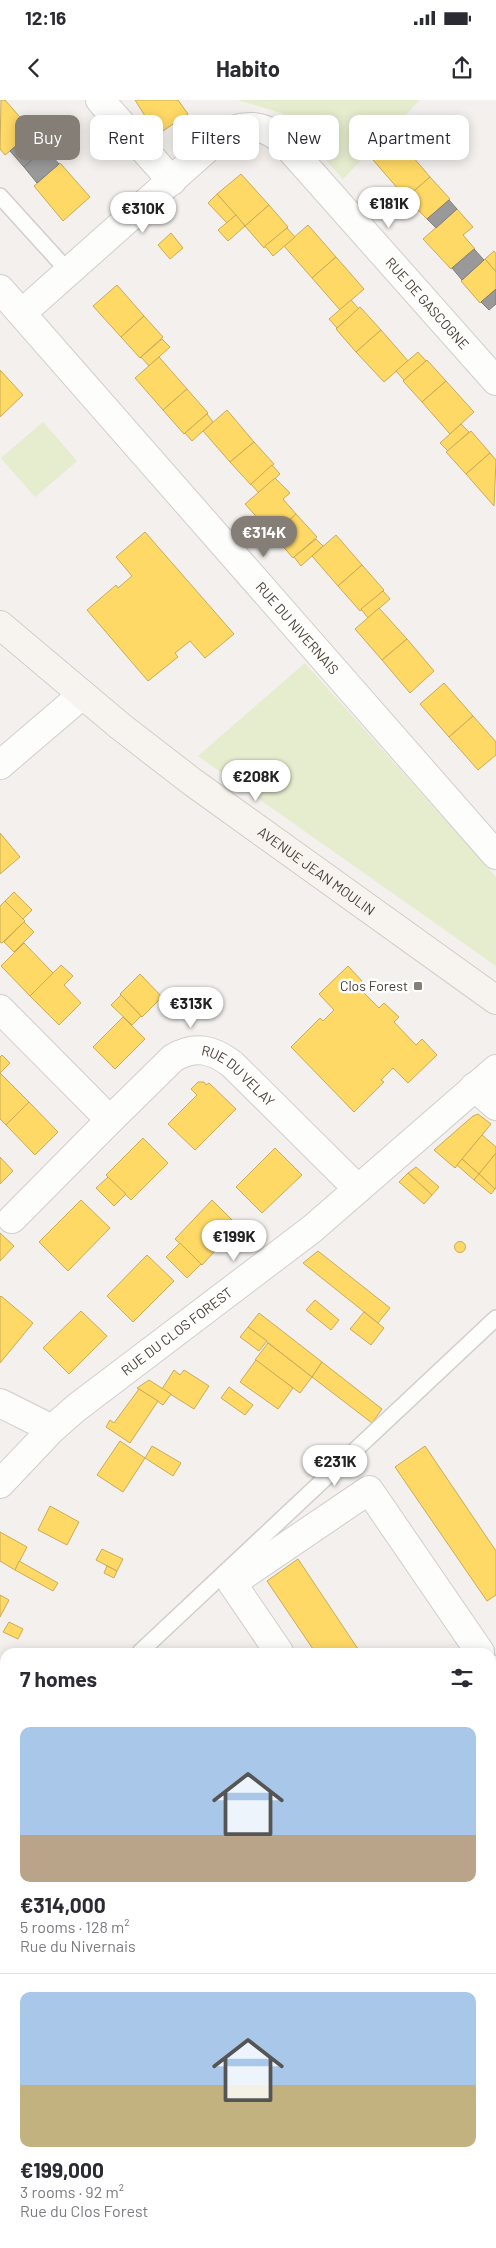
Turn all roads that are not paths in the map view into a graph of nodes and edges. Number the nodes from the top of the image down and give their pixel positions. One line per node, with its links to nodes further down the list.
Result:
1 (100, 100): 2 (street)
2 (172, 181): 4 (street); 7 (street, RUE DE GASCOGNE)
3 (0, 196): 4 (lane)
4 (68, 272): 6 (street)
5 (0, 289): 6 (street, RUE DU NIVERNAIS)
6 (22, 313): 11 (street, RUE DU NIVERNAIS)
7 (496, 381)
8 (0, 625): 9 (street, AVENUE JEAN MOULIN)
9 (82, 695): 10 (street); 12 (street, AVENUE JEAN MOULIN)
10 (0, 765)
11 (496, 855)
12 (496, 1000)
13 (0, 1008): 17 (street)
14 (496, 1069): 15 (street, RUE DU CLOS FOREST)
15 (474, 1087): 16 (street); 18 (street, RUE DU CLOS FOREST)
16 (496, 1106)
17 (110, 1120): 18 (street, RUE DU VELAY); 19 (street, RUE DU VELAY)
18 (358, 1189): 22 (street, RUE DU CLOS FOREST)
19 (12, 1219)
20 (496, 1318): 24 (lane)
21 (0, 1403): 22 (street)
22 (52, 1429): 23 (street, RUE DU CLOS FOREST)
23 (0, 1484)
24 (144, 1648)
25 (276, 1648): 26 (street)
26 (477, 1648)

